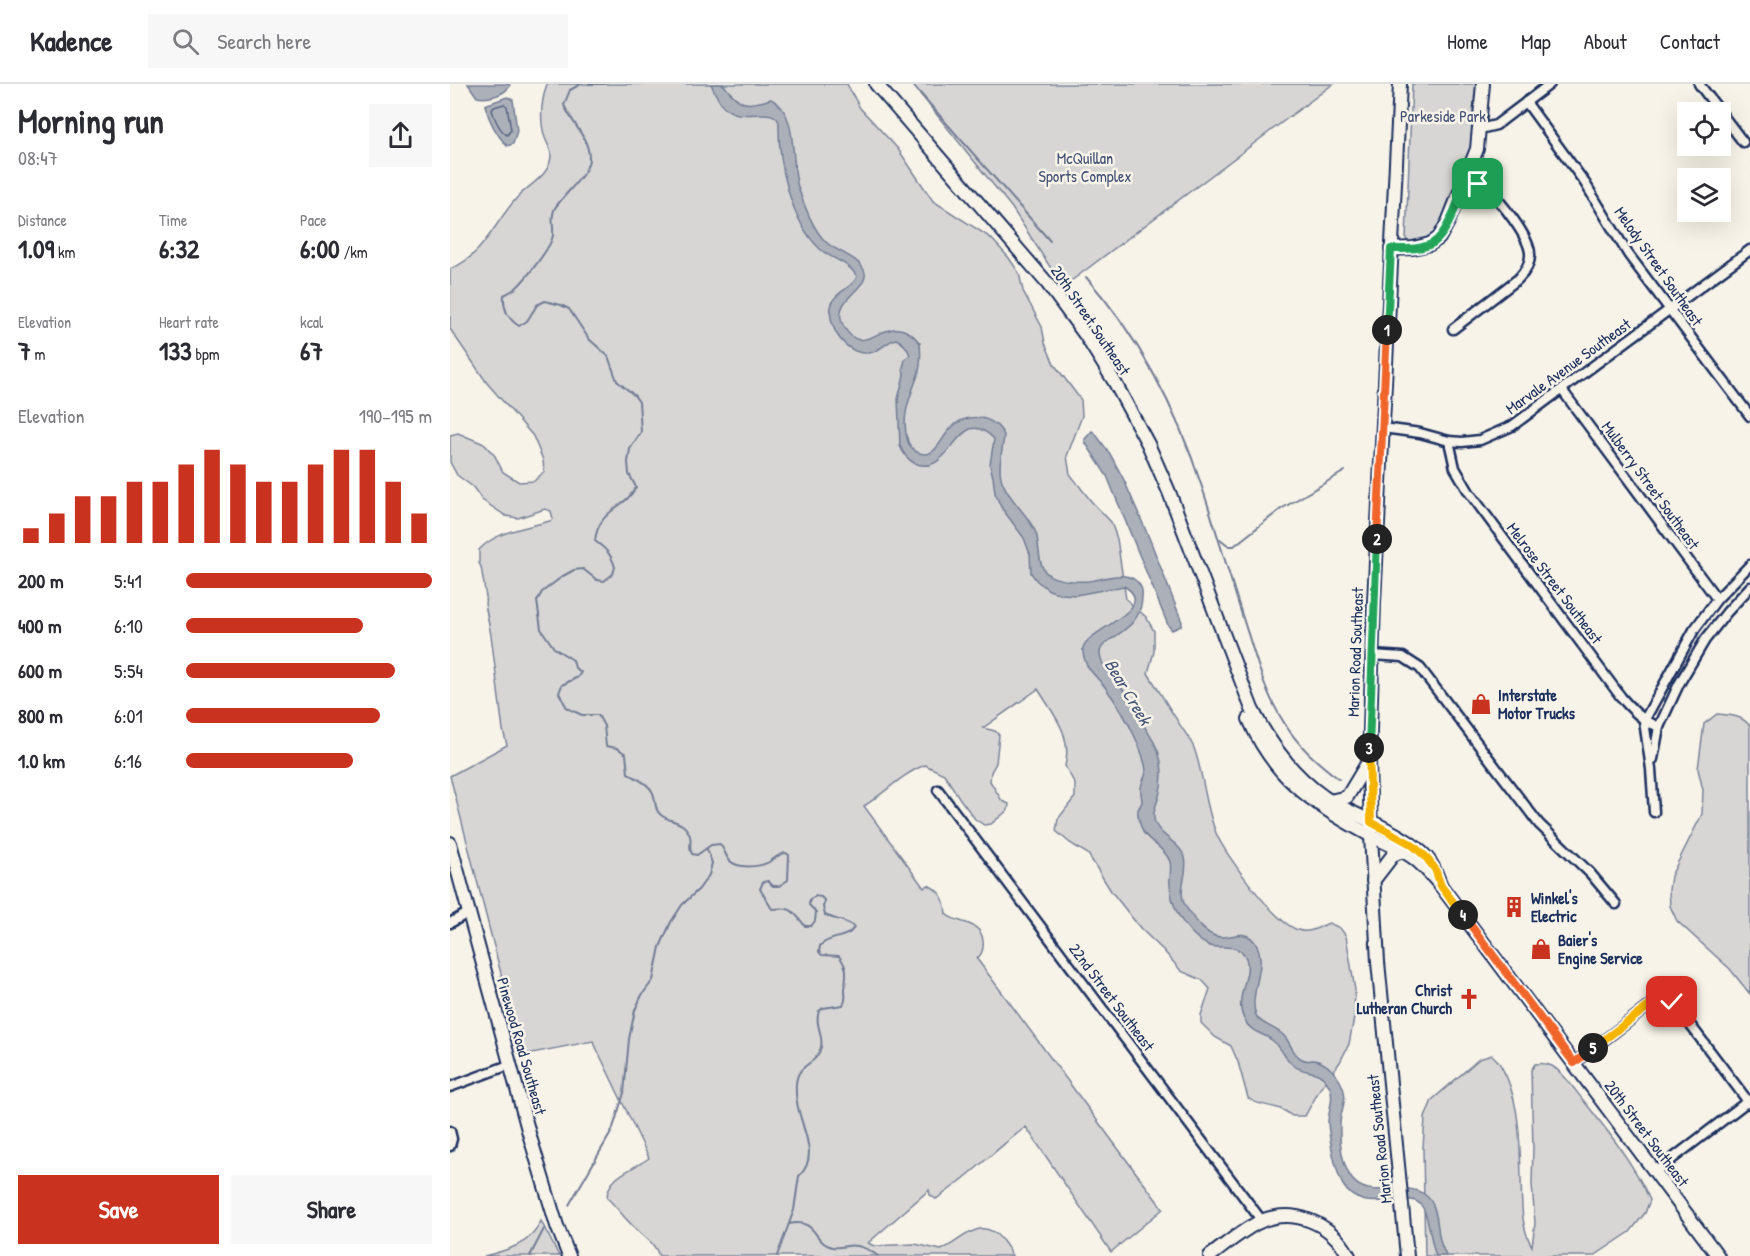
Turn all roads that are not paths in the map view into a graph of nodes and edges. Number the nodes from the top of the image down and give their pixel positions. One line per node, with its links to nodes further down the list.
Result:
1 (876, 84): 21 (street, 20th Street Southeast)
2 (1400, 84): 10 (street, Marion Road Southeast)
3 (1483, 84): 7 (street)
4 (1550, 84): 6 (street)
5 (1700, 84): 8 (street)
6 (1526, 102): 7 (street); 12 (street, Melody Street Southeast)
7 (1480, 129): 9 (street)
8 (1743, 142)
9 (1467, 179): 10 (street); 13 (street)
10 (1391, 249): 16 (street, Marion Road Southeast)
11 (1750, 250): 12 (street, Marvale Avenue Southeast)
12 (1670, 310): 14 (street, Marvale Avenue Southeast); 15 (street, Melody Street Southeast)
13 (1453, 329)
14 (1562, 390): 17 (street, Marvale Avenue Southeast); 20 (street, Mulberry Street Southeast)
15 (1750, 416)
16 (1383, 428): 17 (street, Marvale Avenue Southeast); 22 (street, Marion Road Southeast)
17 (1449, 441): 23 (street, Melrose Street Southeast)
18 (1750, 565): 20 (street)
19 (1750, 587): 24 (street)
20 (1717, 599): 23 (street)
21 (1215, 615): 28 (street, 20th Street Southeast); 31 (street, 20th Street Southeast)
22 (1372, 655): 25 (street, Marion Road Southeast); 36 (street)
23 (1644, 721): 24 (street, Melrose Street Southeast); 26 (street)
24 (1659, 727): 26 (street)
25 (1369, 761): 28 (street); 30 (street, Marion Road Southeast)
26 (1651, 769): 29 (street)
27 (938, 790): 46 (street, 22nd Street Southeast)
28 (1330, 801): 30 (street, 20th Street Southeast)
29 (1654, 812)
30 (1371, 822): 31 (street, Marion Road Southeast); 35 (street, 20th Street Southeast)
31 (1371, 836): 33 (street, 20th Street Southeast); 34 (street, Marion Road Southeast)
32 (450, 843): 37 (street, Pinewood Road Southeast)
33 (1402, 851): 34 (street); 35 (street, 20th Street Southeast)
34 (1373, 881): 50 (street, Marion Road Southeast)
35 (1441, 886): 39 (street, 20th Street Southeast)
36 (1616, 904)
37 (468, 913): 38 (street); 40 (street, Pinewood Road Southeast)
38 (450, 924)
39 (1574, 1063): 42 (street); 45 (street, 20th Street Southeast)
40 (509, 1065): 41 (street); 47 (street, Pinewood Road Southeast)
41 (450, 1087)
42 (1749, 1103): 45 (street)
43 (450, 1131): 44 (street)
44 (450, 1146)
45 (1655, 1172): 51 (street, 20th Street Southeast)
46 (1262, 1221): 48 (street); 49 (street)
47 (569, 1256)
48 (1210, 1256)
49 (1349, 1256)
50 (1407, 1256)
51 (1718, 1256)

